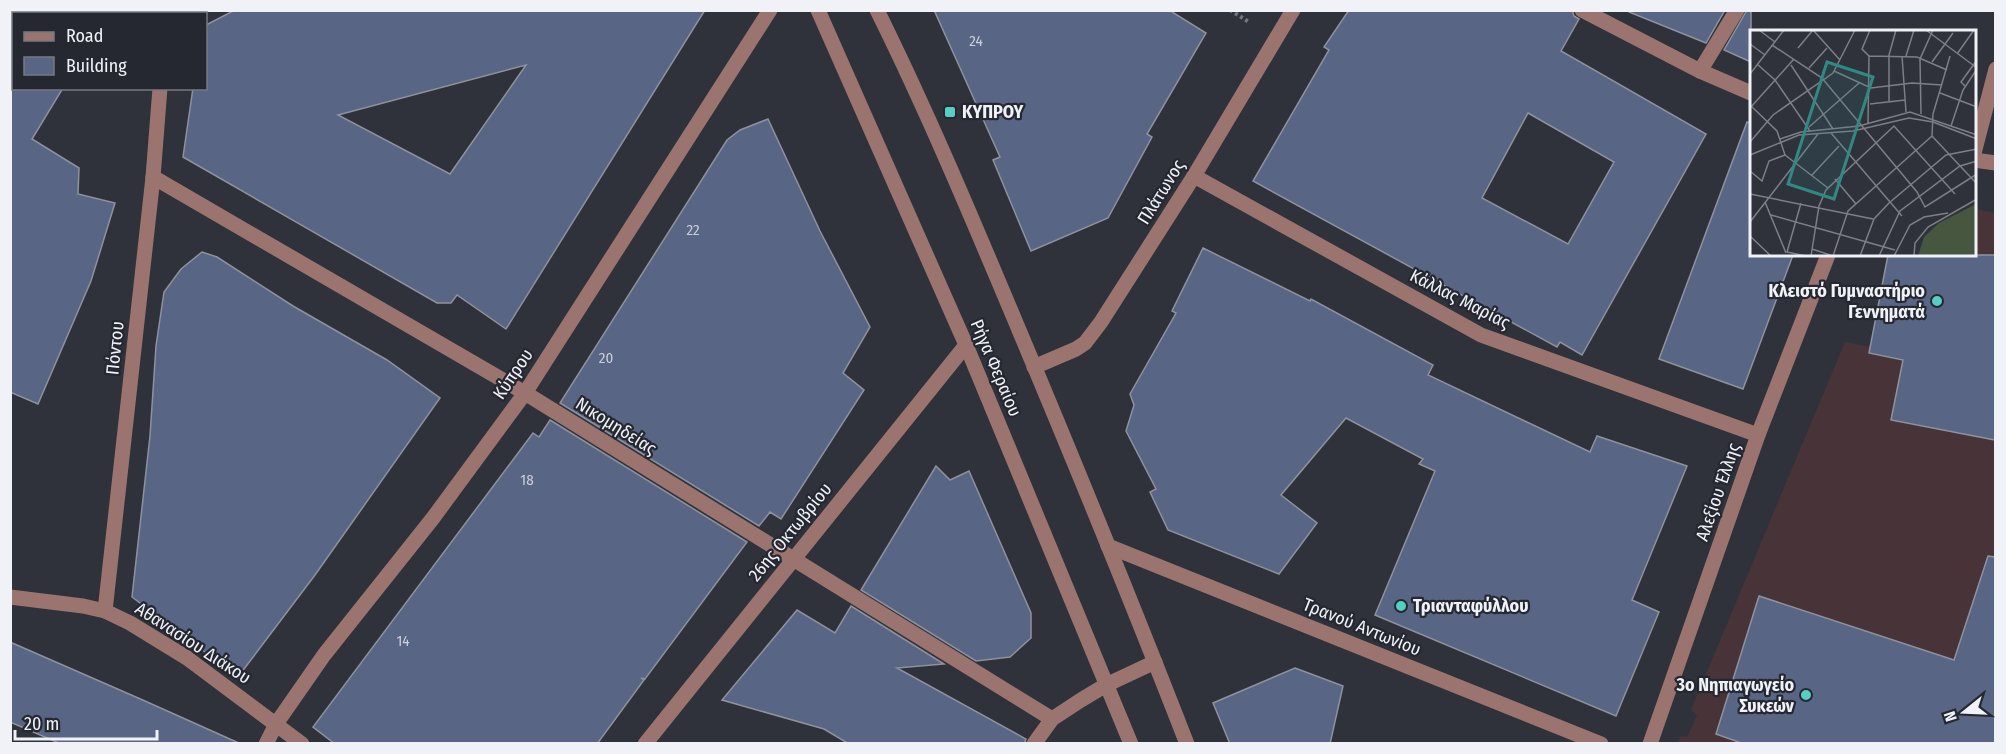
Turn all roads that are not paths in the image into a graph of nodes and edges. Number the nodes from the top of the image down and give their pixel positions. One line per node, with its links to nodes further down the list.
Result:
1 (770, 10): 19 (street, Κύπρου)
2 (818, 10): 17 (street, Ρήγα Φεραίου)
3 (876, 10): 18 (street, Ρήγα Φεραίου)
4 (1293, 10): 14 (street, Πλάτωνος)
5 (1582, 10): 8 (street)
6 (1737, 10): 8 (street)
7 (1995, 69): 11 (street)
8 (1700, 71): 10 (street)
9 (160, 90): 15 (street, Πόντου)
10 (1750, 93)
11 (1976, 145)
12 (1976, 160): 13 (street)
13 (1995, 163)
14 (1194, 176): 18 (street, Πλάτωνος); 20 (street, Κάλλας Μαρίας)
15 (153, 177): 19 (street, Νικομηδείας); 24 (street, Πόντου)
16 (1828, 256): 20 (street, Αλεξίου Έλλης)
17 (966, 345): 22 (street, 26ης Οκτωβρίου); 26 (street, Ρήγα Φεραίου)
18 (1034, 367): 21 (street, Ρήγα Φεραίου)
19 (525, 393): 22 (street, Νικομηδείας); 28 (street, Κύπρου)
20 (1758, 435): 36 (street, Αλεξίου Έλλης)
21 (1108, 546): 25 (street, Ρήγα Φεραίου); 35 (street, Τρανού Αντωνίου)
22 (794, 558): 27 (street, Νικομηδείας); 31 (street, 26ης Οκτωβρίου)
23 (10, 597): 24 (street, Αθανασίου Διάκου)
24 (105, 612): 28 (street, Αθανασίου Διάκου)
25 (1155, 662): 26 (street); 34 (street, Ρήγα Φεραίου)
26 (1106, 685): 27 (street); 33 (street, Ρήγα Φεραίου)
27 (1052, 719): 32 (street)
28 (276, 724): 29 (street, Κύπρου); 30 (street, Αθανασίου Διάκου)
29 (266, 744)
30 (302, 744)
31 (645, 744)
32 (1034, 744)
33 (1131, 744)
34 (1187, 744)
35 (1601, 744)
36 (1650, 744)

